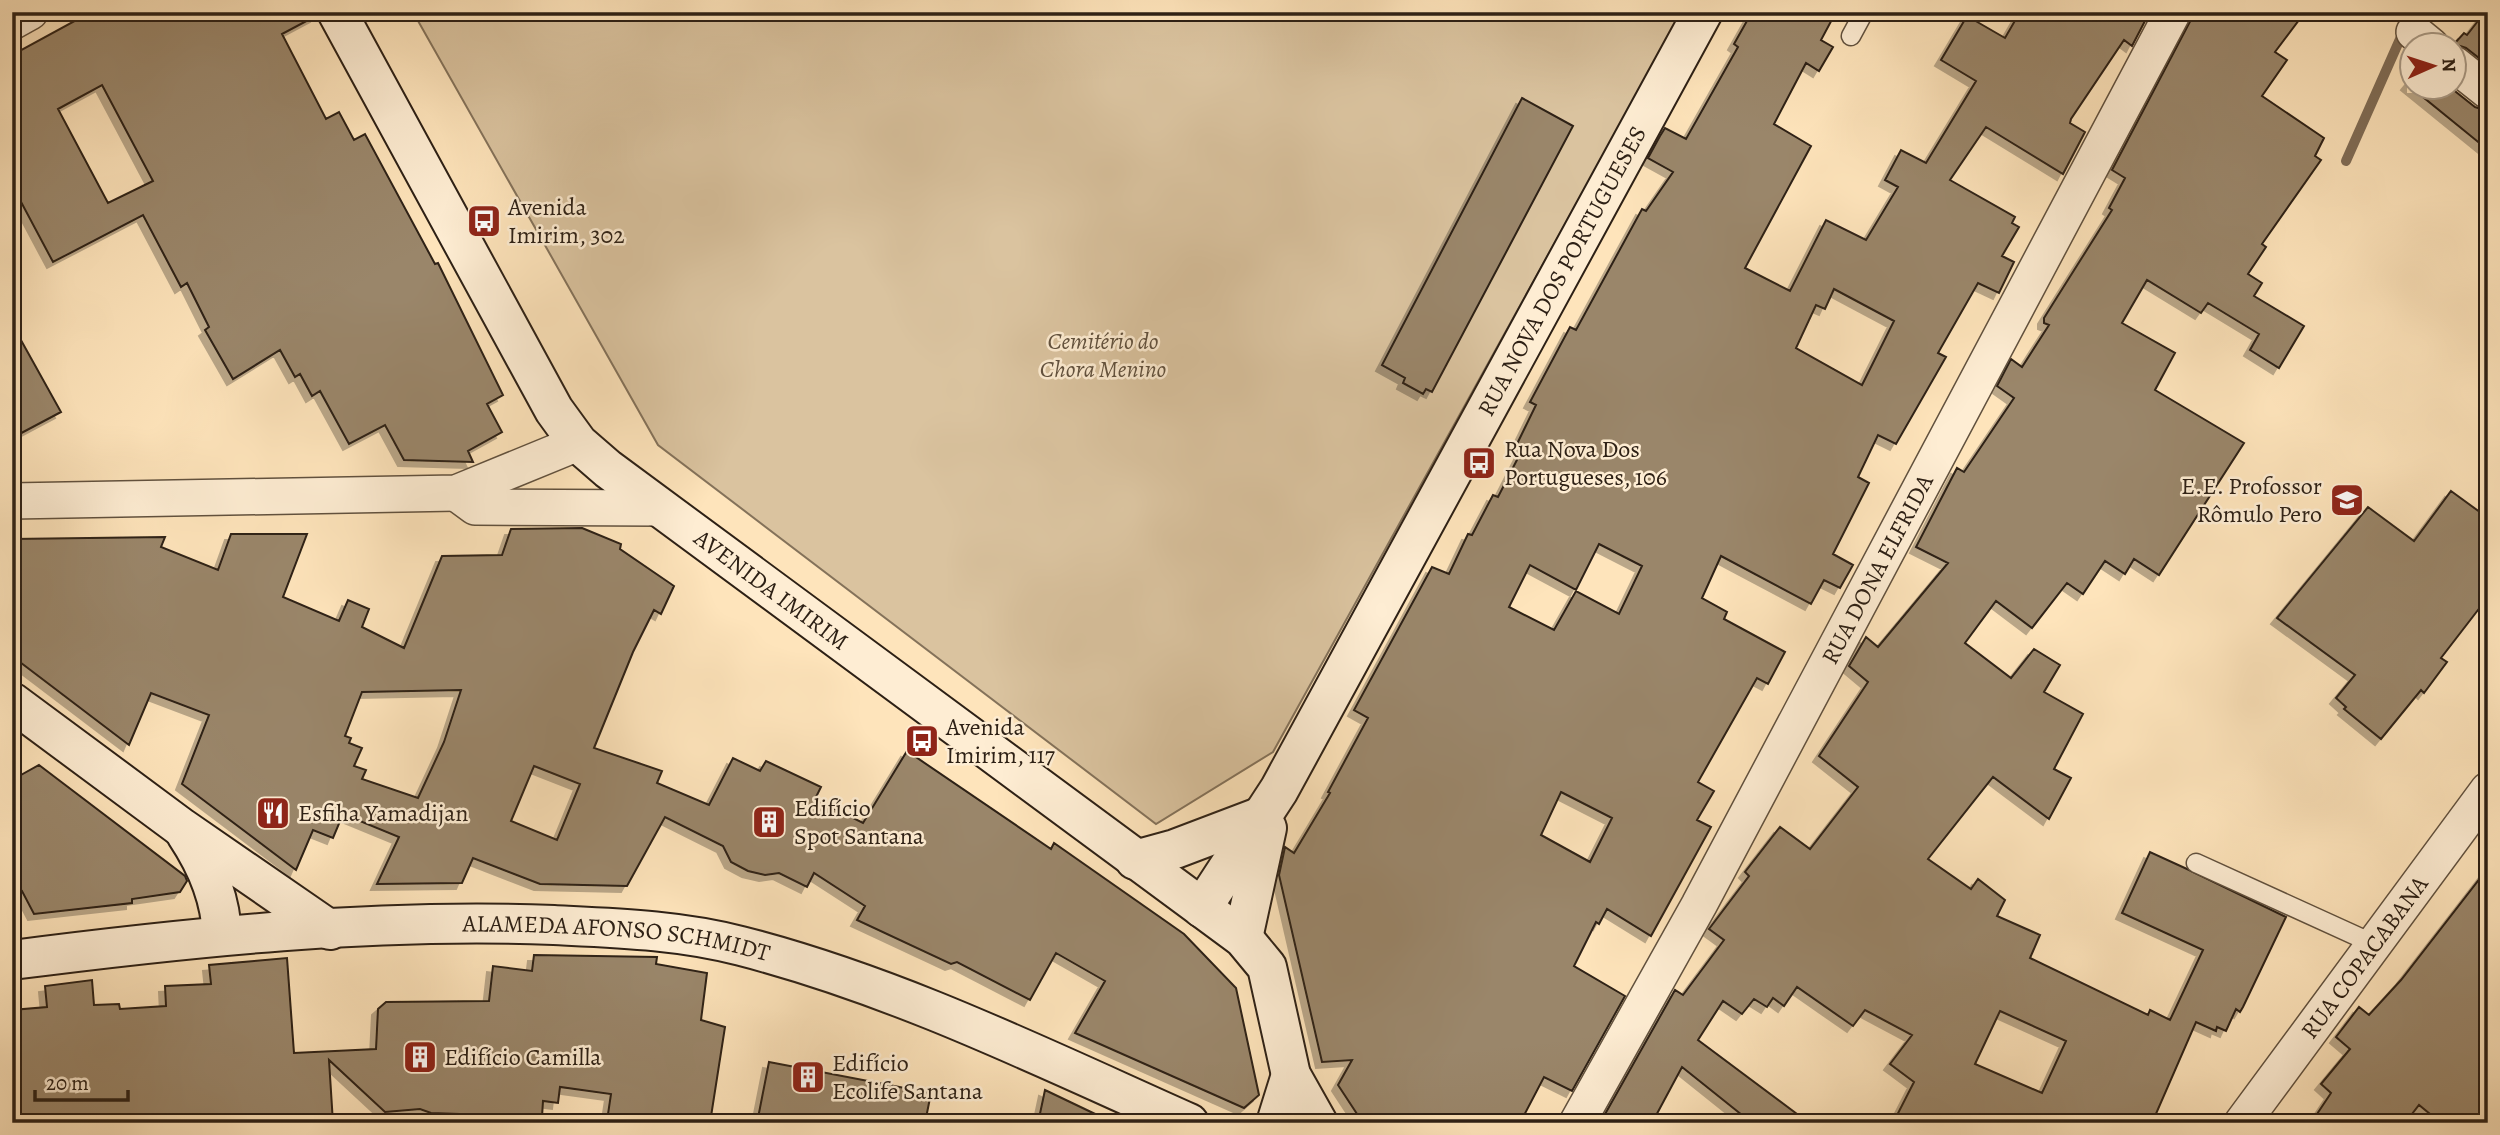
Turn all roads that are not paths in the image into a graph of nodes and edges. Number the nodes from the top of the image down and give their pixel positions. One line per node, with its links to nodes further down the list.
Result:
1 (30, 12): 6 (street)
2 (337, 12): 10 (main road, AVENIDA IMIRIM)
3 (1703, 12): 16 (main road, RUA NOVA DOS PORTUGUESES)
4 (1864, 12): 7 (lane)
5 (2173, 12): 30 (street, RUA DONA ELFRIDA)
6 (12, 22)
7 (1851, 36)
8 (2468, 76): 9 (street)
9 (2488, 92)
10 (578, 443): 11 (street); 13 (main road, AVENIDA IMIRIM)
11 (456, 493): 12 (street); 13 (street)
12 (12, 500)
13 (661, 508): 18 (main road, AVENIDA IMIRIM)
14 (12, 702): 17 (main road)
15 (2488, 790): 24 (street, RUA COPACABANA)
16 (1271, 803): 18 (main road); 20 (main road, RUA NOVA DOS PORTUGUESES); 23 (main road, RUA NOVA DOS PORTUGUESES)
17 (183, 828): 21 (main road); 22 (main road)
18 (1135, 860): 20 (main road, AVENIDA IMIRIM)
19 (2196, 863): 24 (lane)
20 (1202, 908): 23 (main road, AVENIDA IMIRIM)
21 (330, 930): 22 (main road, ALAMEDA AFONSO SCHMIDT); 27 (main road, ALAMEDA AFONSO SCHMIDT)
22 (222, 936): 25 (main road, ALAMEDA AFONSO SCHMIDT)
23 (1242, 938): 26 (main road, AVENIDA IMIRIM)
24 (2374, 944): 31 (street, RUA COPACABANA)
25 (12, 960)
26 (1291, 1075): 28 (main road, AVENIDA IMIRIM); 29 (main road, AVENIDA IMIRIM)
27 (1189, 1123)
28 (1276, 1123)
29 (1318, 1123)
30 (1577, 1123)
31 (2242, 1123)

